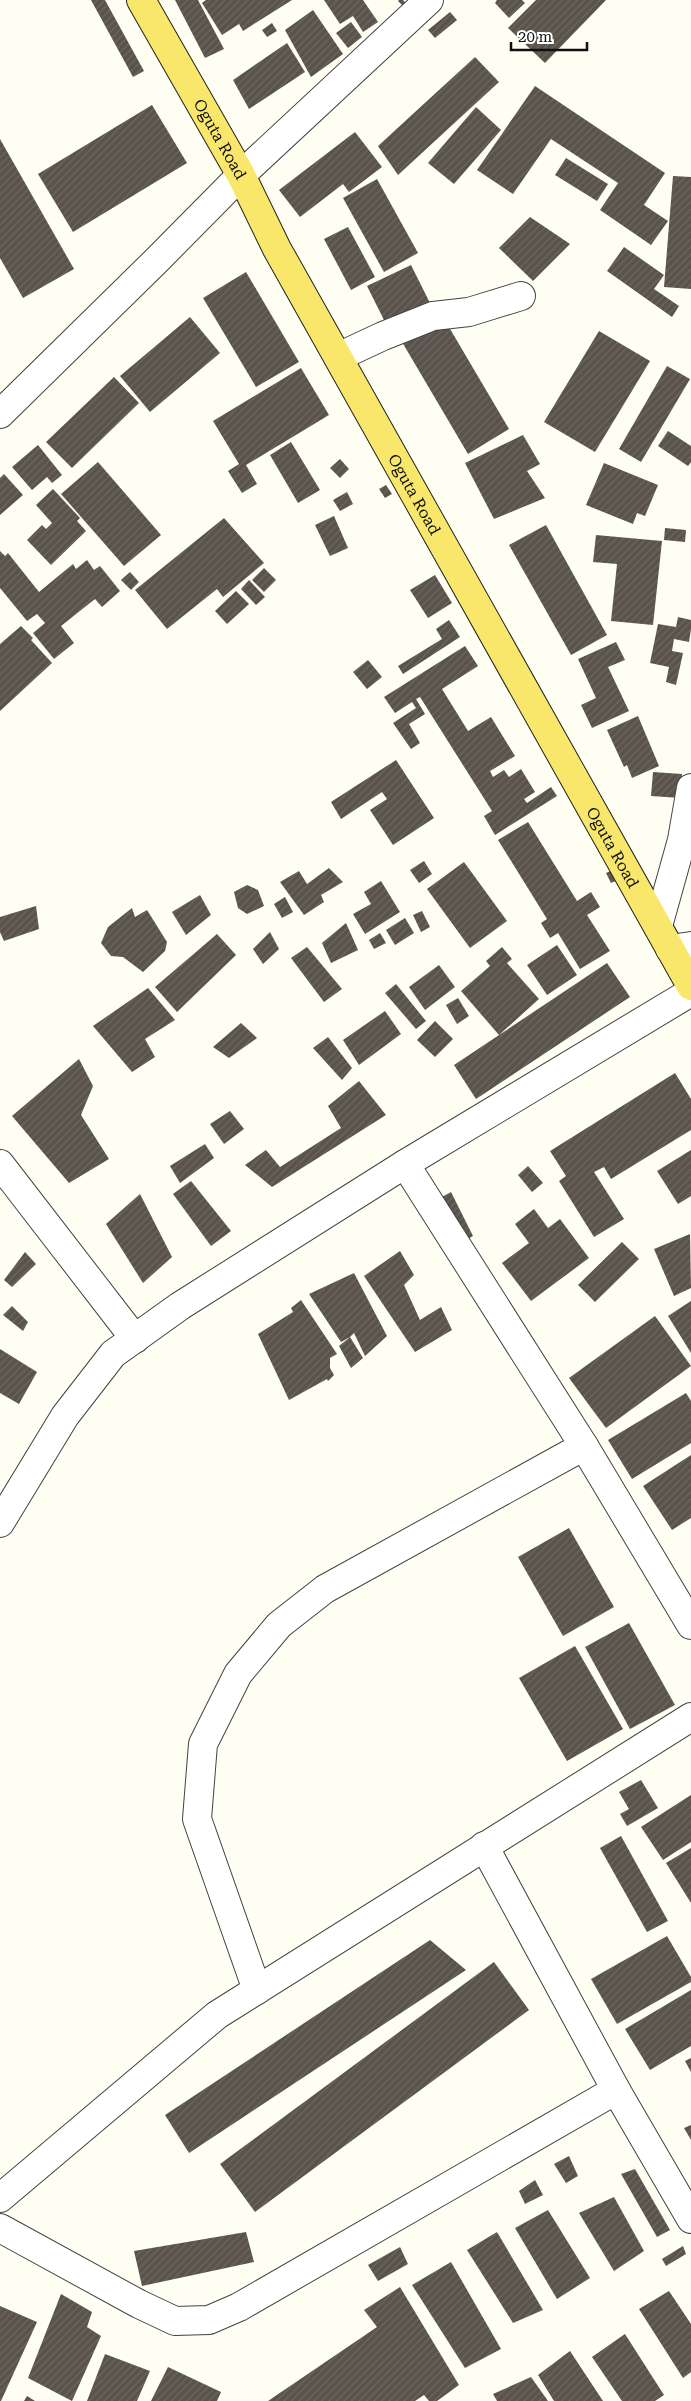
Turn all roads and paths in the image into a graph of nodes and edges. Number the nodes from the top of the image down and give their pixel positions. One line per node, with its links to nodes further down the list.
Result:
1 (141, 0): 3 (main road, Oguta Road)
2 (429, 0): 3 (street)
3 (241, 175): 5 (main road, Oguta Road); 6 (street)
4 (521, 296): 5 (street)
5 (338, 358): 8 (main road, Oguta Road)
6 (0, 414)
7 (691, 788): 8 (street)
8 (673, 940): 9 (main road, Oguta Road)
9 (691, 986)
10 (691, 992): 12 (street)
11 (0, 1164): 13 (street)
12 (405, 1164): 13 (street); 14 (street)
13 (135, 1339): 15 (street)
14 (584, 1446): 16 (street); 19 (street)
15 (0, 1523)
16 (691, 1626)
17 (691, 1717): 18 (street)
18 (484, 1846): 19 (street); 20 (street)
19 (257, 1990): 21 (street)
20 (616, 2090): 22 (street); 23 (street)
21 (0, 2198)
22 (691, 2219)
23 (0, 2228)

